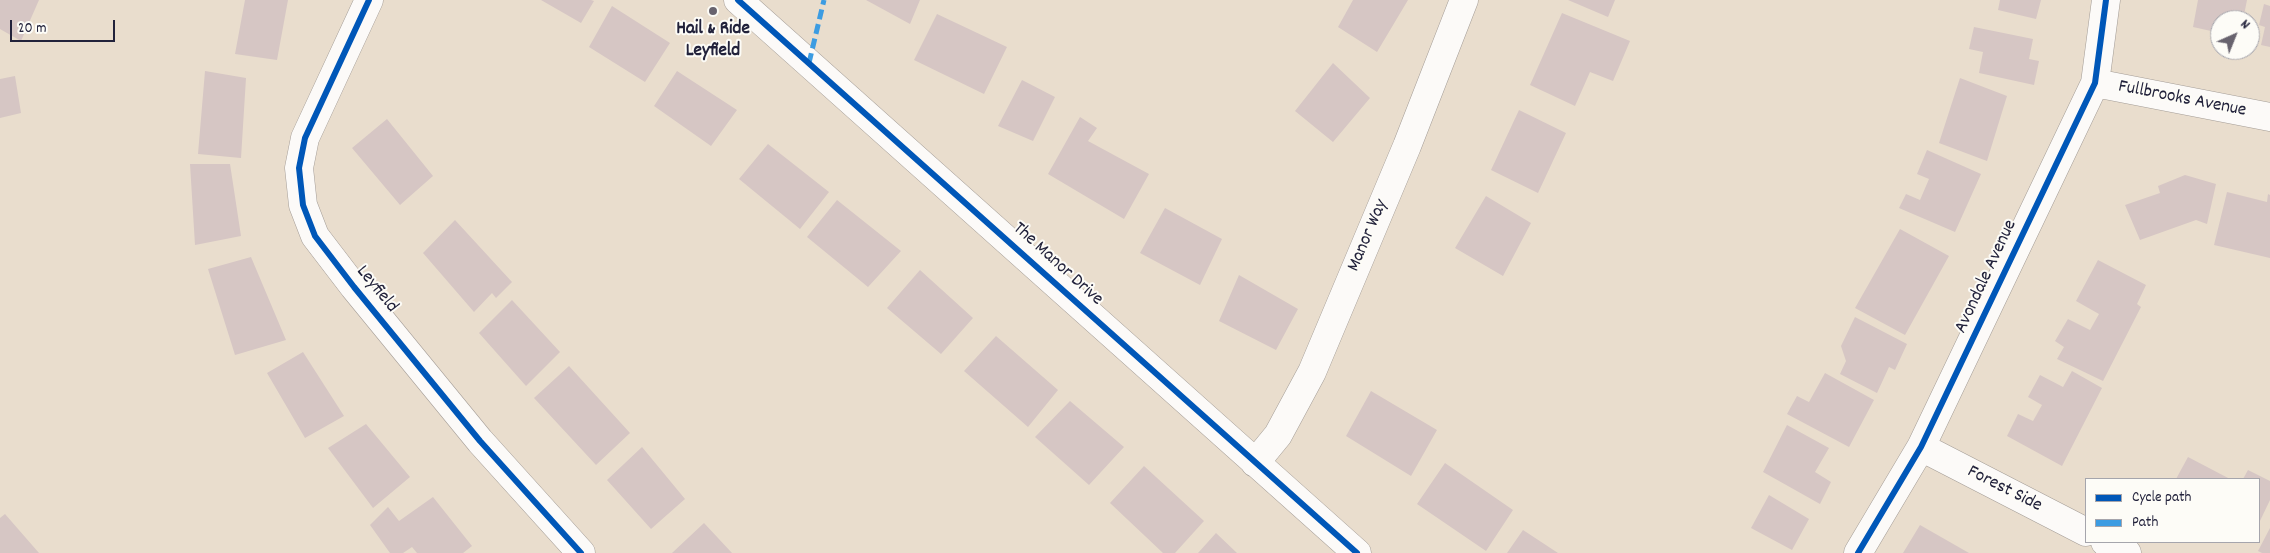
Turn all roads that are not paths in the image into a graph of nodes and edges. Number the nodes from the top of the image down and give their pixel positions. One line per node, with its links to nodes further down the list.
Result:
1 (369, 0): 11 (street, Leyfield)
2 (738, 0): 8 (street, The Manor Drive)
3 (1464, 0): 8 (street, Manor Way)
4 (2106, 0): 5 (street, Avondale Avenue)
5 (2095, 83): 6 (street, Fullbrooks Avenue); 7 (street, Avondale Avenue)
6 (2270, 117)
7 (1921, 447): 9 (street, Forest Side); 13 (street, Avondale Avenue)
8 (1255, 463): 12 (street, The Manor Drive)
9 (2085, 531)
10 (2107, 543): 14 (street)
11 (581, 553)
12 (1356, 553)
13 (1858, 553)
14 (2127, 553)

